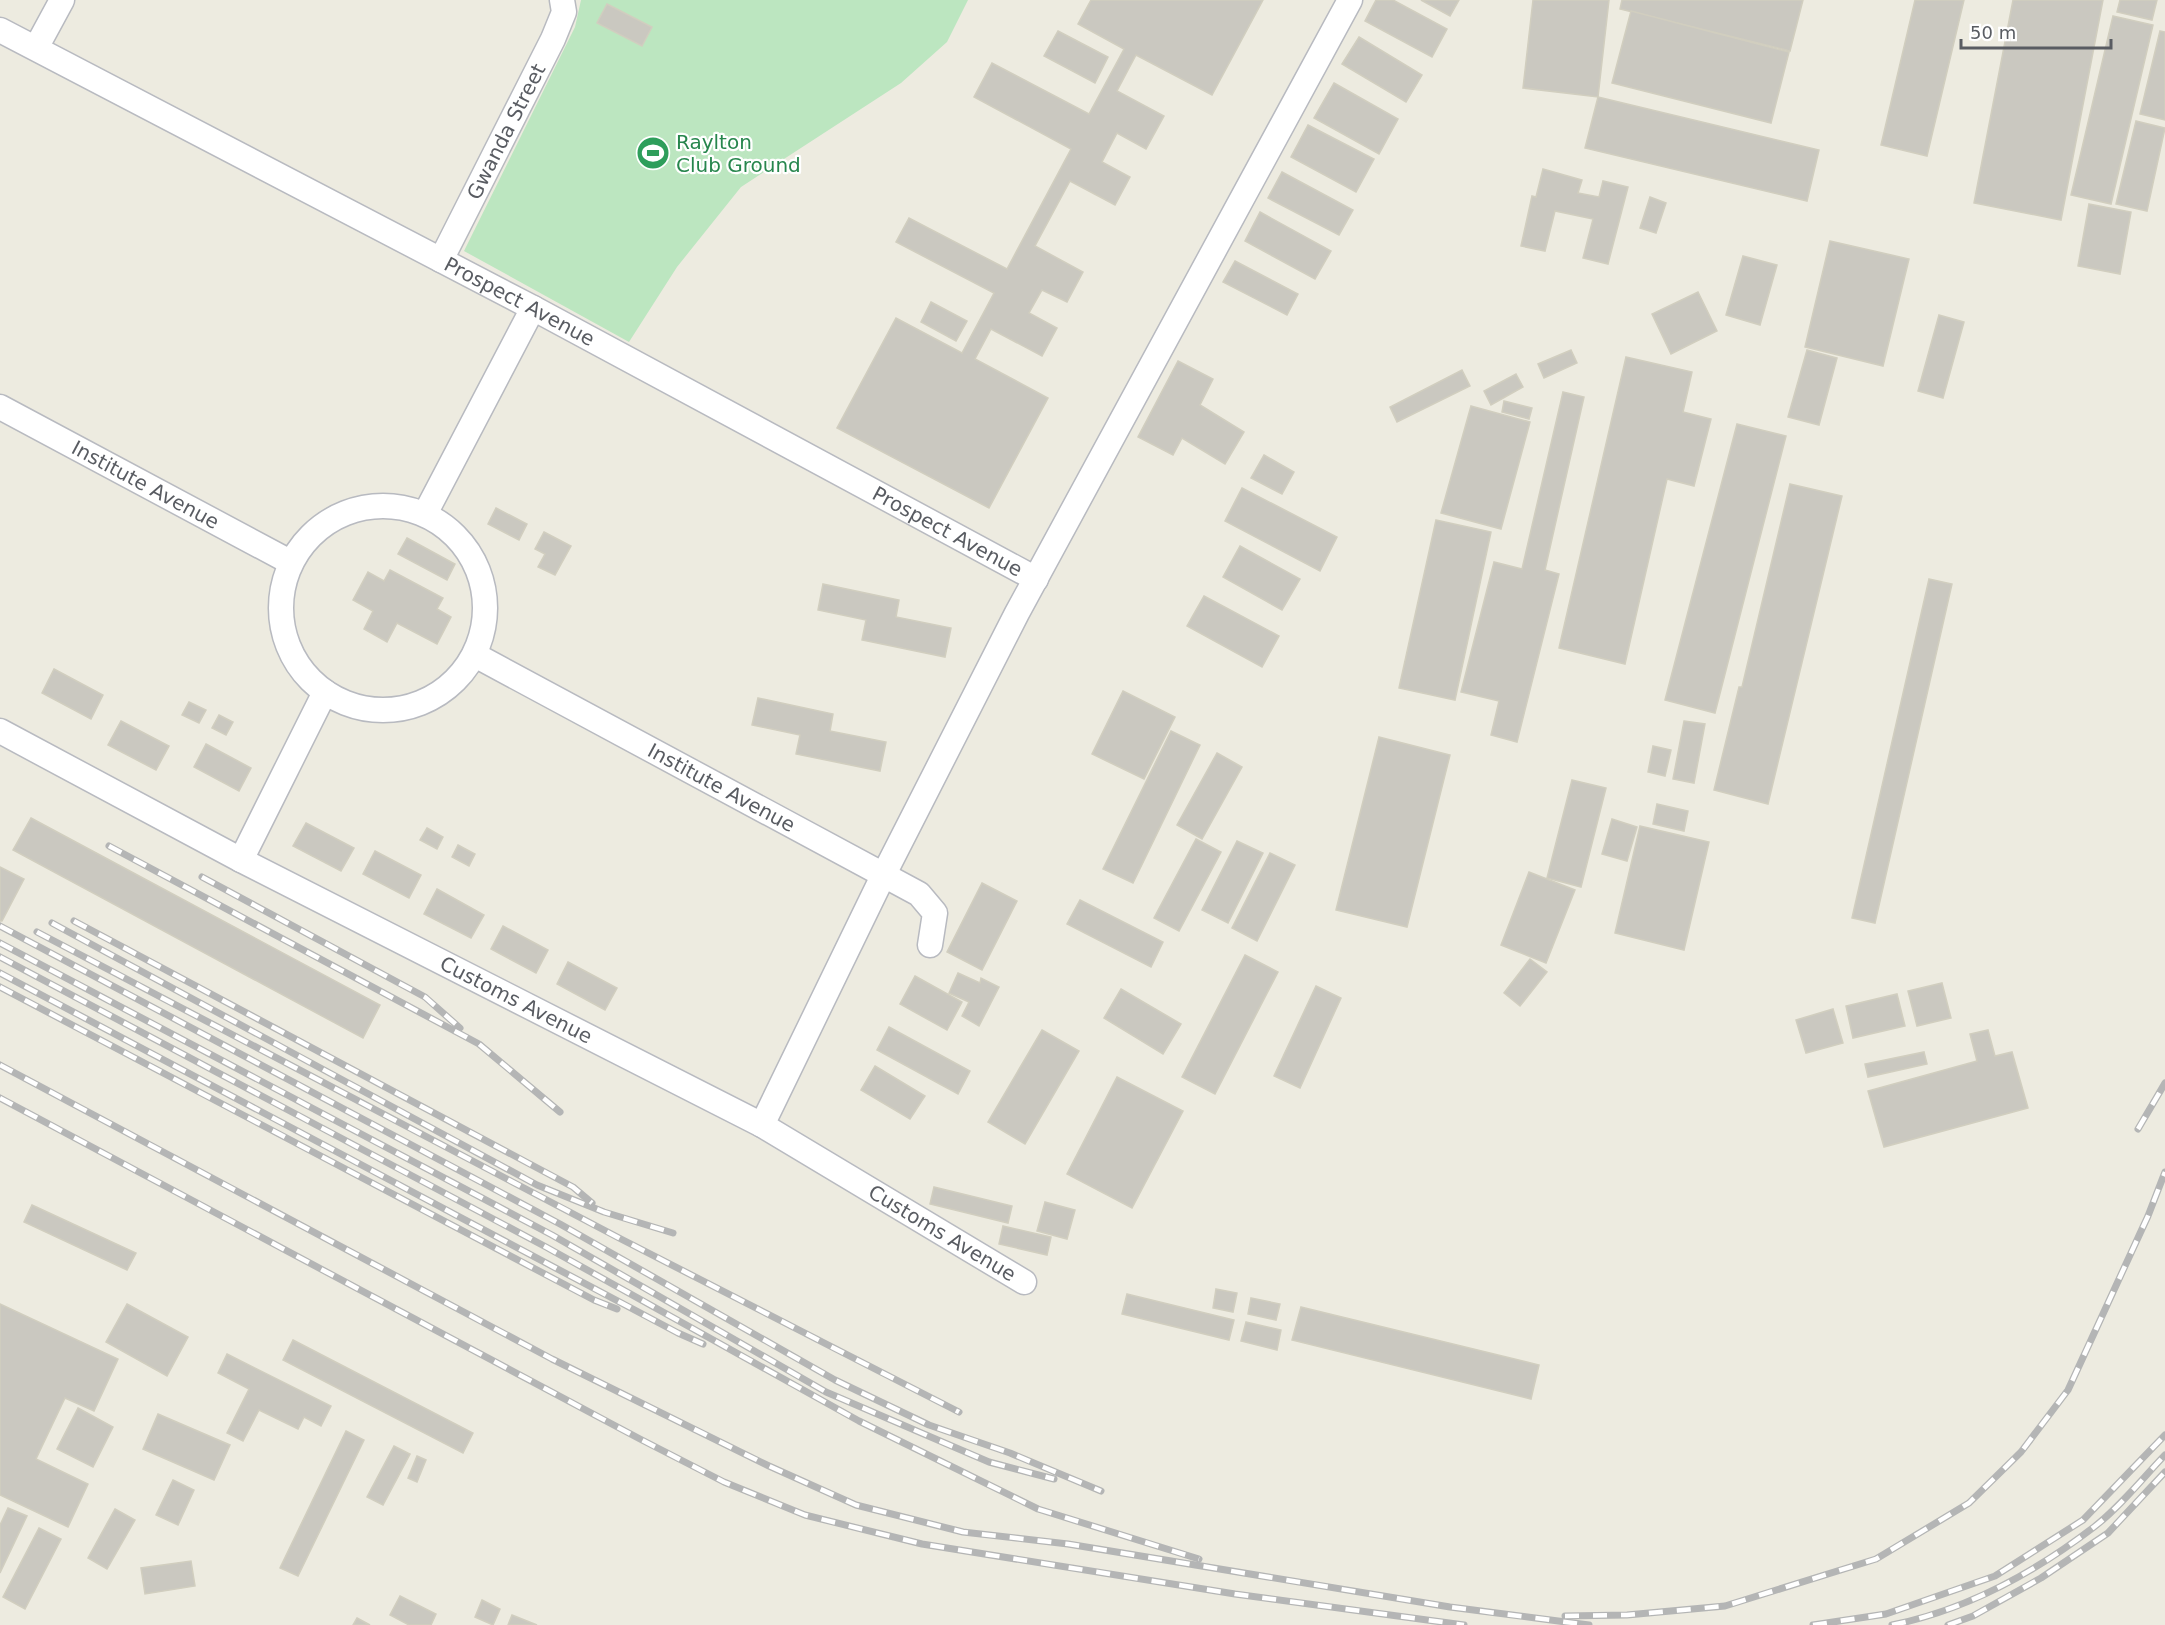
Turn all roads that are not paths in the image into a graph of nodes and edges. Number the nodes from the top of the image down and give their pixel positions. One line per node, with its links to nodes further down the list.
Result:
1 (62, 0): 5 (street)
2 (562, 0): 6 (street, Gwanda Street)
3 (1350, 0): 11 (street)
4 (0, 30): 5 (street, Prospect Avenue)
5 (36, 48): 6 (street, Prospect Avenue)
6 (441, 260): 7 (street, Prospect Avenue)
7 (533, 308): 9 (street); 11 (street, Prospect Avenue)
8 (0, 407): 10 (street, Institute Avenue)
9 (425, 514): 10 (street); 12 (street)
10 (290, 562): 13 (street)
11 (1036, 579): 16 (street)
12 (475, 655): 13 (street); 16 (street, Institute Avenue)
13 (325, 692): 15 (street)
14 (0, 731): 15 (street, Customs Avenue)
15 (241, 860): 18 (street, Customs Avenue)
16 (883, 876): 17 (street, Institute Avenue); 18 (street)
17 (930, 945)
18 (762, 1125): 19 (street, Customs Avenue)
19 (1024, 1282)

